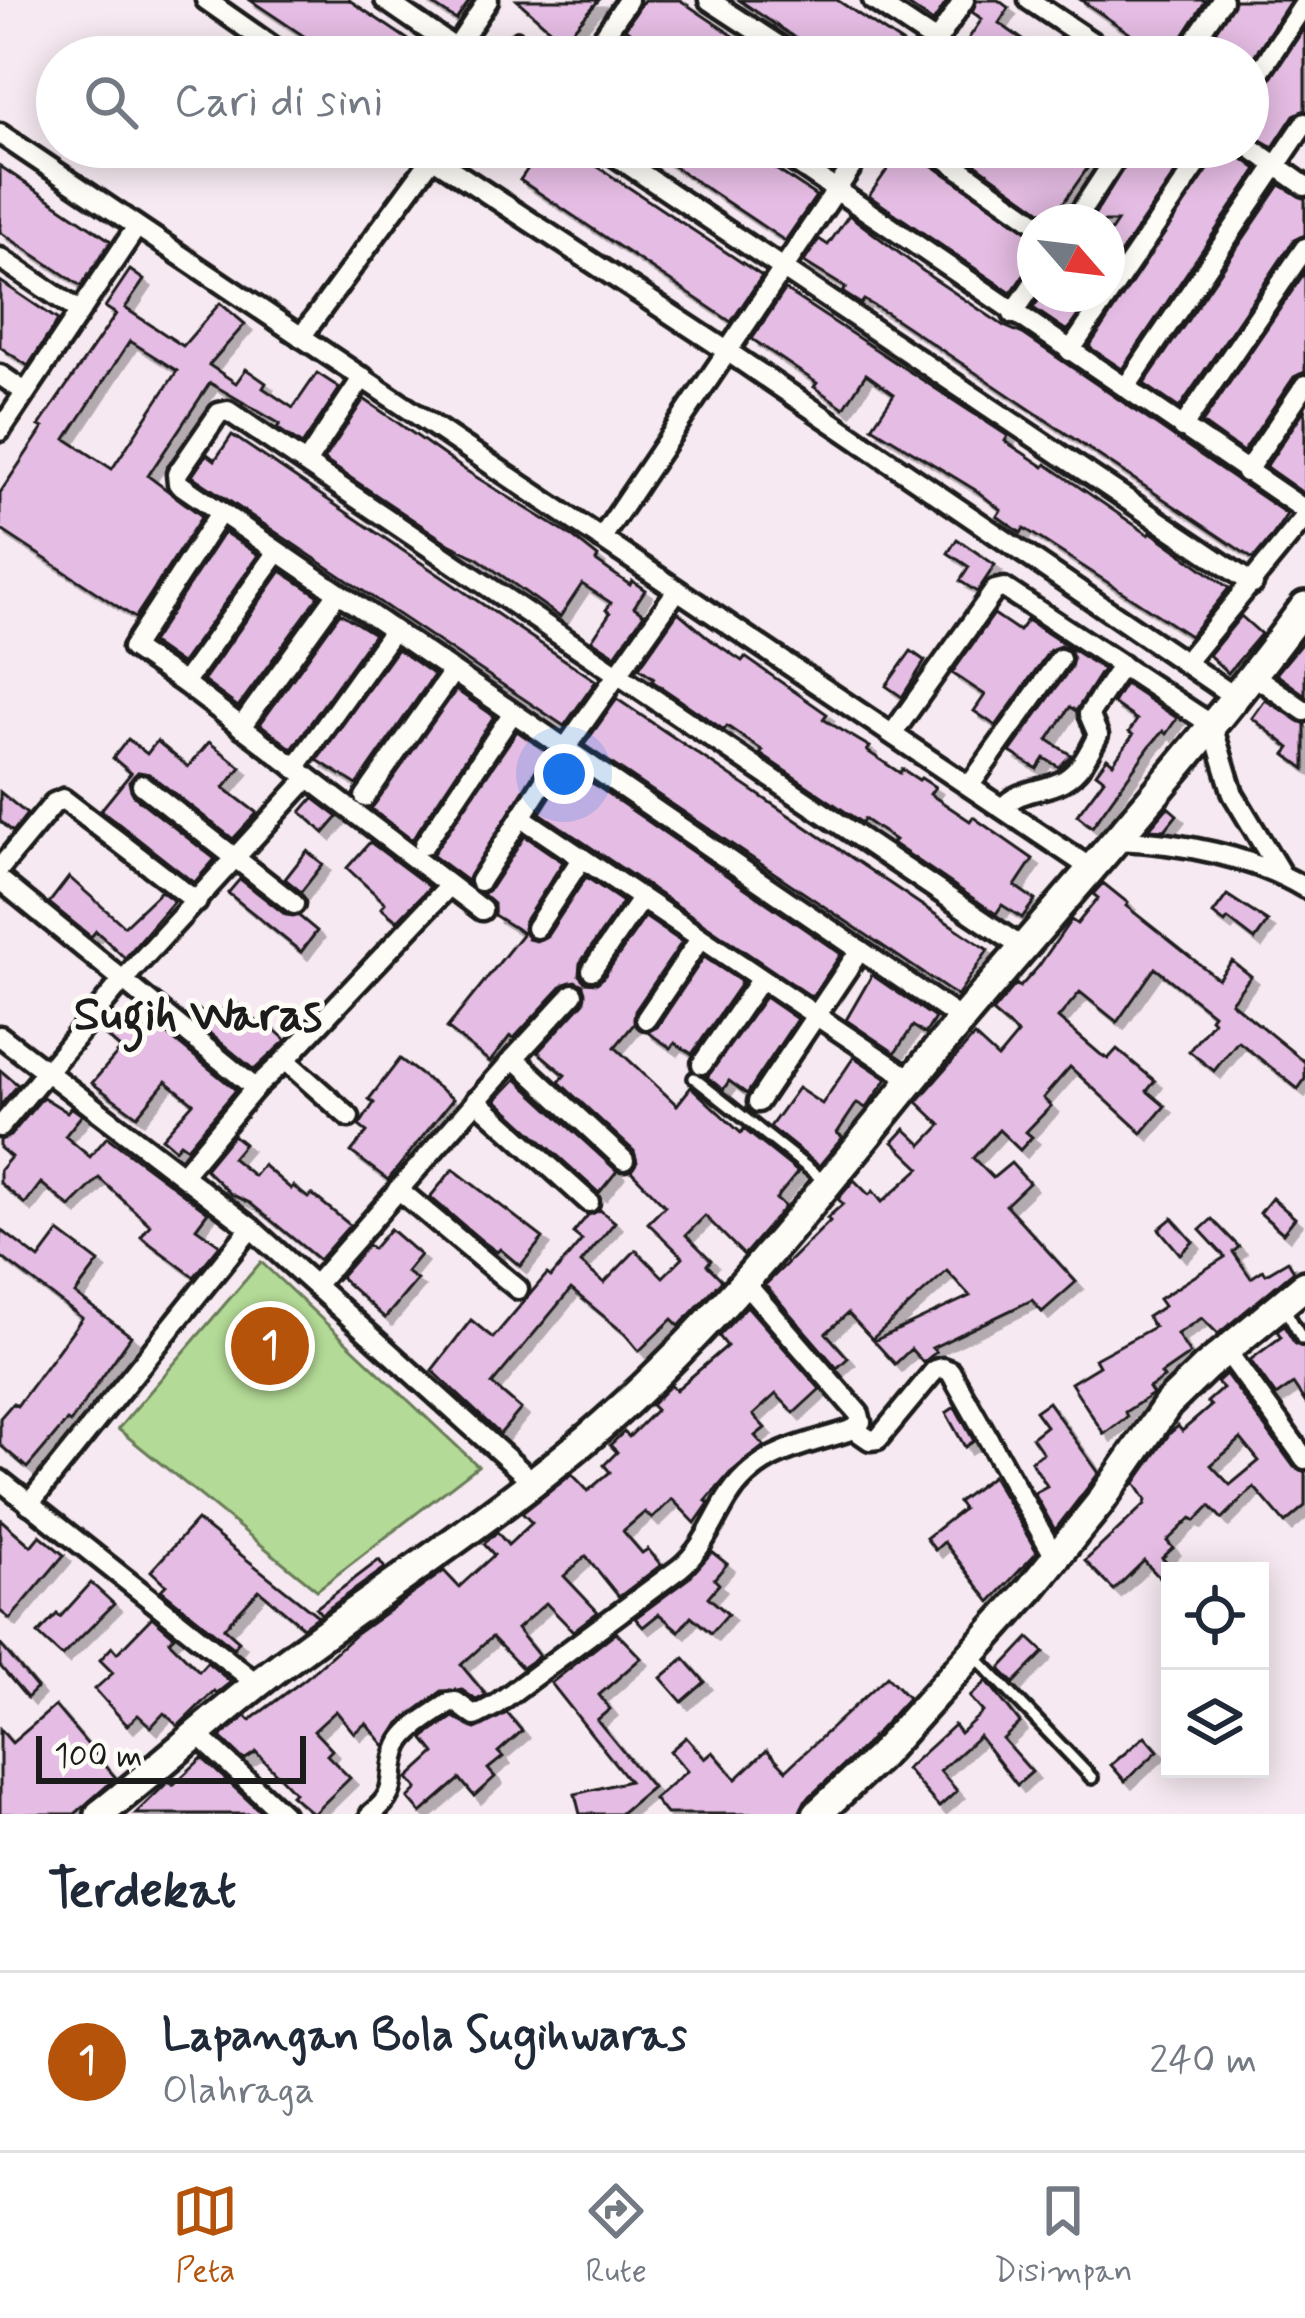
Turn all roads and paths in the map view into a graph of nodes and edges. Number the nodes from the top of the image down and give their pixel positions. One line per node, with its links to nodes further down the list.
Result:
1 (206, 0): 11 (street)
2 (385, 0): 12 (street)
3 (488, 0): 13 (street)
4 (628, 0): 14 (street)
5 (709, 0): 15 (street)
6 (873, 0): 16 (street)
7 (964, 0): 17 (street)
8 (1029, 0): 18 (street)
9 (1222, 0): 19 (street)
10 (1305, 3): 20 (street)
11 (257, 36)
12 (431, 36)
13 (464, 36)
14 (604, 36)
15 (764, 36)
16 (915, 36)
17 (940, 36)
18 (1083, 36)
19 (1197, 36)
20 (1269, 57)
21 (1305, 123): 25 (street)
22 (0, 134): 23 (street)
23 (36, 159)
24 (1269, 160): 25 (street)
25 (1276, 165): 35 (street); 52 (street)
26 (49, 168): 39 (street)
27 (418, 168): 46 (street)
28 (452, 168): 47 (street)
29 (633, 168): 42 (street)
30 (805, 168): 36 (street)
31 (851, 168): 36 (street)
32 (959, 168): 38 (street)
33 (1109, 168): 37 (street)
34 (1195, 168): 48 (street)
35 (1305, 186)
36 (837, 189): 42 (street); 45 (street)
37 (1086, 204)
38 (1017, 209)
39 (136, 228): 44 (street); 46 (street)
40 (1305, 248): 54 (street)
41 (0, 258): 44 (street)
42 (782, 270): 47 (street); 63 (street)
43 (1017, 308): 45 (street)
44 (80, 311): 53 (street)
45 (1013, 314): 48 (street)
46 (304, 339): 50 (street)
47 (727, 351): 60 (street); 62 (street)
48 (1070, 351): 52 (street)
49 (0, 375): 53 (street)
50 (363, 377): 56 (street); 60 (street)
51 (1305, 386): 57 (street)
52 (1126, 387): 54 (street)
53 (25, 392): 55 (street)
54 (1182, 428): 57 (street)
55 (0, 431)
56 (306, 464): 58 (street); 73 (street)
57 (1246, 472): 59 (street)
58 (220, 513): 61 (street); 74 (street)
59 (1305, 514): 63 (street)
60 (601, 538): 64 (street)
61 (277, 553): 65 (street); 74 (street)
62 (1064, 583): 67 (street); 70 (street)
63 (1253, 584): 70 (street)
64 (676, 592): 73 (street); 80 (street)
65 (337, 594): 68 (street); 79 (street)
66 (1305, 606): 75 (street)
67 (1043, 613): 71 (street); 80 (street)
68 (393, 631): 72 (street); 82 (street)
69 (1060, 659): 84 (street)
70 (1185, 663): 75 (street)
71 (1122, 665): 78 (street); 86 (street)
72 (452, 673): 77 (street); 85 (street)
73 (617, 675): 81 (street); 104 (street)
74 (184, 683): 79 (street)
75 (1244, 686): 76 (street); 78 (street)
76 (1305, 711)
77 (512, 714): 81 (street); 89 (street)
78 (1212, 724): 88 (street); 93 (street)
79 (242, 727): 82 (street)
80 (893, 733): 84 (street)
81 (564, 750): 87 (street); 105 (street)
82 (302, 773): 90 (street); 96 (street)
83 (142, 785): 90 (street)
84 (970, 785): 86 (street)
85 (365, 797)
86 (1003, 808): 92 (street)
87 (521, 817): 91 (street); 95 (street)
88 (1117, 841): 92 (street); 93 (street)
89 (424, 845)
90 (237, 859): 99 (street); 100 (street)
91 (582, 859): 98 (street); 102 (street)
92 (1092, 869): 104 (street)
93 (1281, 874): 97 (street)
94 (2, 875): 99 (street); 107 (street)
95 (480, 881)
96 (449, 886): 101 (street); 115 (street)
97 (1305, 888)
98 (641, 899): 103 (street); 106 (street)
99 (196, 902): 107 (street)
100 (294, 904)
101 (482, 910)
102 (536, 928)
103 (700, 938): 108 (street); 111 (street)
104 (1023, 948): 112 (street)
105 (860, 950): 110 (street); 112 (street)
106 (592, 970)
107 (124, 979): 116 (street); 119 (street)
108 (760, 980): 110 (street); 117 (street)
109 (573, 994): 114 (street)
110 (816, 1015): 118 (street); 121 (street)
111 (646, 1019)
112 (962, 1020): 118 (street)
113 (0, 1036): 116 (street)
114 (514, 1058): 120 (street); 124 (street)
115 (285, 1060): 119 (street); 122 (street)
116 (47, 1071): 123 (street); 125 (street)
117 (698, 1071): 126 (lane)
118 (912, 1080): 126 (street)
119 (255, 1088): 125 (street)
120 (476, 1100): 127 (street); 128 (street)
121 (758, 1102)
122 (349, 1117)
123 (0, 1127)
124 (625, 1160)
125 (183, 1174): 129 (street)
126 (830, 1185): 130 (street)
127 (398, 1189): 131 (street); 133 (street)
128 (589, 1202)
129 (251, 1228): 131 (street); 141 (street)
130 (745, 1283): 137 (street); 140 (street)
131 (316, 1284): 140 (street)
132 (1305, 1285): 134 (street)
133 (518, 1289)
134 (1282, 1305): 135 (lane); 136 (street)
135 (1302, 1339)
136 (1226, 1350): 138 (street); 142 (street)
137 (861, 1434): 142 (street); 149 (street)
138 (1305, 1459)
139 (0, 1480): 141 (street)
140 (532, 1480): 144 (street)
141 (29, 1504): 144 (street)
142 (1055, 1558): 143 (street)
143 (970, 1652): 146 (lane); 150 (street)
144 (256, 1683): 145 (street)
145 (197, 1734): 147 (street); 148 (street)
146 (1092, 1778)
147 (100, 1814)
148 (283, 1814)
149 (371, 1814)
150 (817, 1814)

